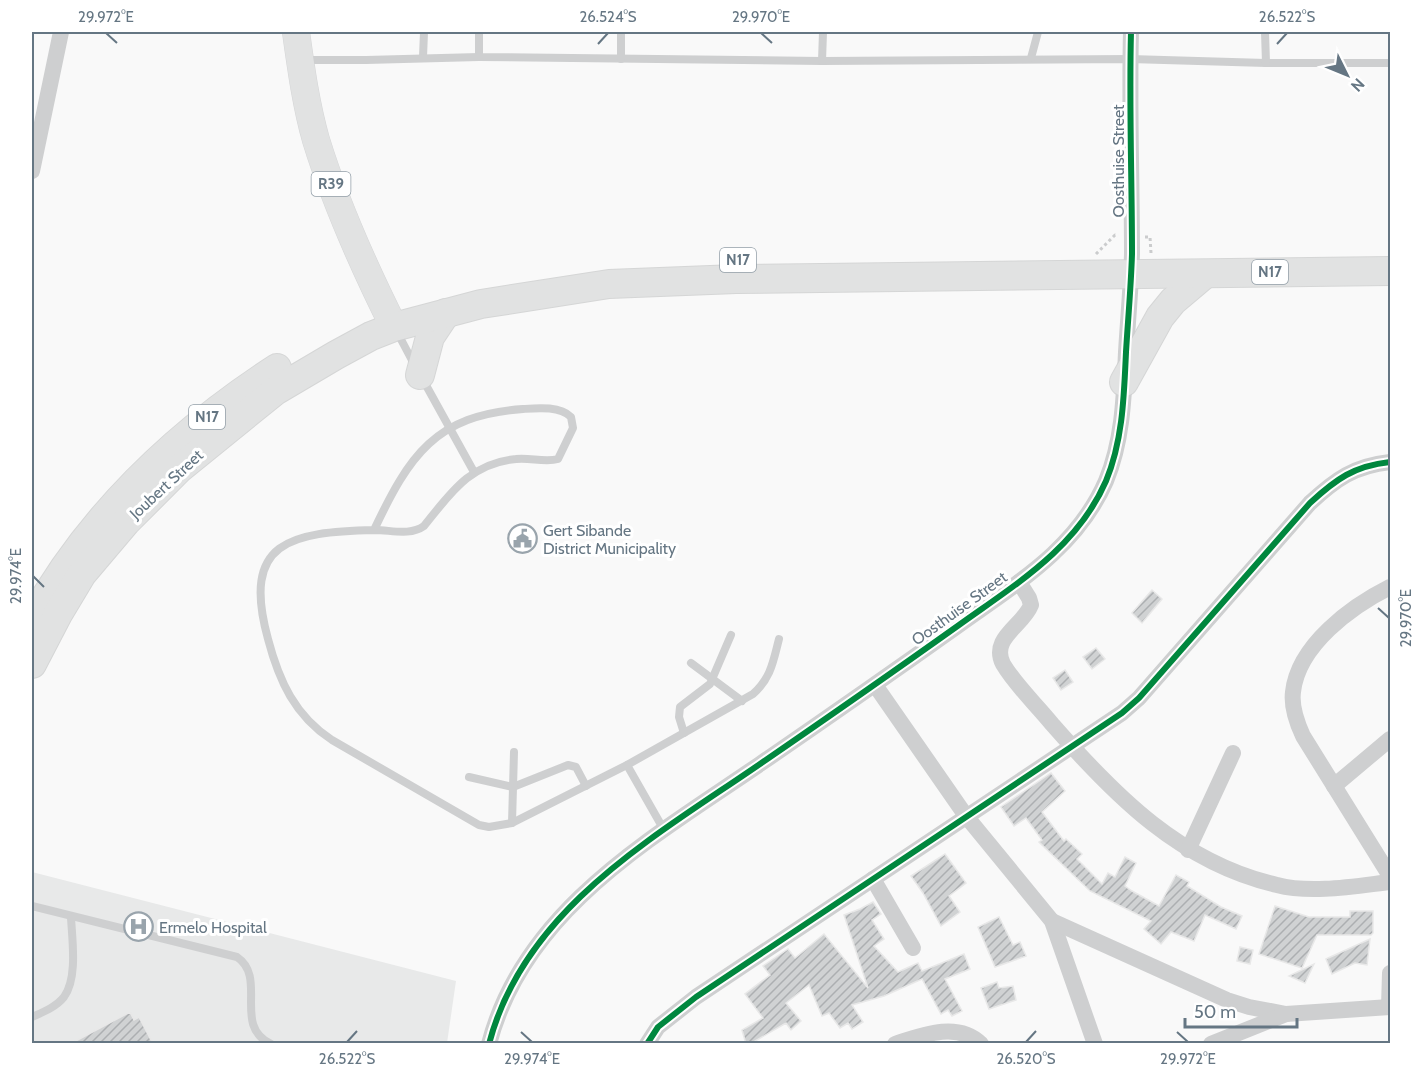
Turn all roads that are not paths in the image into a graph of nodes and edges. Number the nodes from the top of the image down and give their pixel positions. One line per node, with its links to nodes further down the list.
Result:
1 (61, 32): 19 (street)
2 (296, 32): 15 (main road, R39)
3 (424, 32): 10 (lane)
4 (479, 32): 11 (lane)
5 (621, 32): 13 (lane)
6 (823, 32): 16 (lane)
7 (1038, 32): 12 (lane)
8 (1131, 32): 14 (street, Oosthuise Street)
9 (1265, 32): 17 (lane)
10 (423, 57): 11 (lane); 15 (lane)
11 (479, 57): 13 (lane)
12 (1031, 58): 14 (lane); 16 (lane)
13 (621, 59): 16 (lane)
14 (1130, 59): 17 (lane); 21 (street, Oosthuise Street)
15 (300, 60): 25 (main road, R39)
16 (822, 61)
17 (1266, 63): 18 (lane)
18 (1390, 63)
19 (32, 171)
20 (1390, 256): 21 (highway, N17)
21 (1131, 264): 23 (highway, N17); 24 (highway, N17); 25 (highway, N17); 27 (street, Oosthuise Street)
22 (1390, 271): 23 (highway, N17)
23 (1205, 274): 27 (highway)
24 (446, 313): 25 (highway, N17); 26 (highway)
25 (390, 319): 26 (lane); 34 (highway, Joubert Street / N17); 38 (highway, Joubert Street / N17)
26 (420, 375): 28 (lane)
27 (1124, 382): 32 (street, Oosthuise Street)
28 (451, 428): 30 (lane); 30 (lane); 31 (lane)
29 (1390, 462): 44 (street)
30 (474, 472): 31 (lane)
31 (374, 530): 53 (lane)
32 (1019, 582): 40 (street, Oosthuise Street); 44 (street)
33 (1390, 587): 50 (street)
34 (32, 620)
35 (731, 635): 39 (lane)
36 (779, 639): 41 (lane)
37 (691, 663): 39 (lane)
38 (32, 664)
39 (713, 679): 41 (lane); 42 (lane)
40 (874, 685): 52 (street); 54 (street, Oosthuise Street)
41 (742, 701): 42 (lane)
42 (684, 733): 47 (lane)
43 (1390, 739): 50 (street)
44 (1071, 746): 52 (street); 55 (street)
45 (514, 752): 51 (lane)
46 (1233, 753): 55 (street)
47 (627, 765): 49 (lane); 54 (lane)
48 (469, 777): 51 (lane)
49 (586, 786): 51 (lane); 53 (lane)
50 (1334, 786): 56 (street)
51 (513, 787): 53 (lane)
52 (966, 816): 57 (street); 61 (street)
53 (512, 823)
54 (664, 830): 68 (street, Oosthuise Street)
55 (1188, 850): 58 (street)
56 (1390, 876)
57 (873, 879): 62 (street); 69 (street)
58 (1390, 882)
59 (32, 906): 60 (lane)
60 (71, 916): 66 (lane); 67 (lane)
61 (1052, 921): 65 (street); 72 (street)
62 (913, 948)
63 (1390, 973): 64 (street)
64 (1390, 1007): 65 (street)
65 (1286, 1014): 73 (street)
66 (32, 1017)
67 (271, 1044)
68 (489, 1044)
69 (647, 1044)
70 (896, 1044): 71 (street)
71 (981, 1044)
72 (1095, 1044)
73 (1211, 1044)

